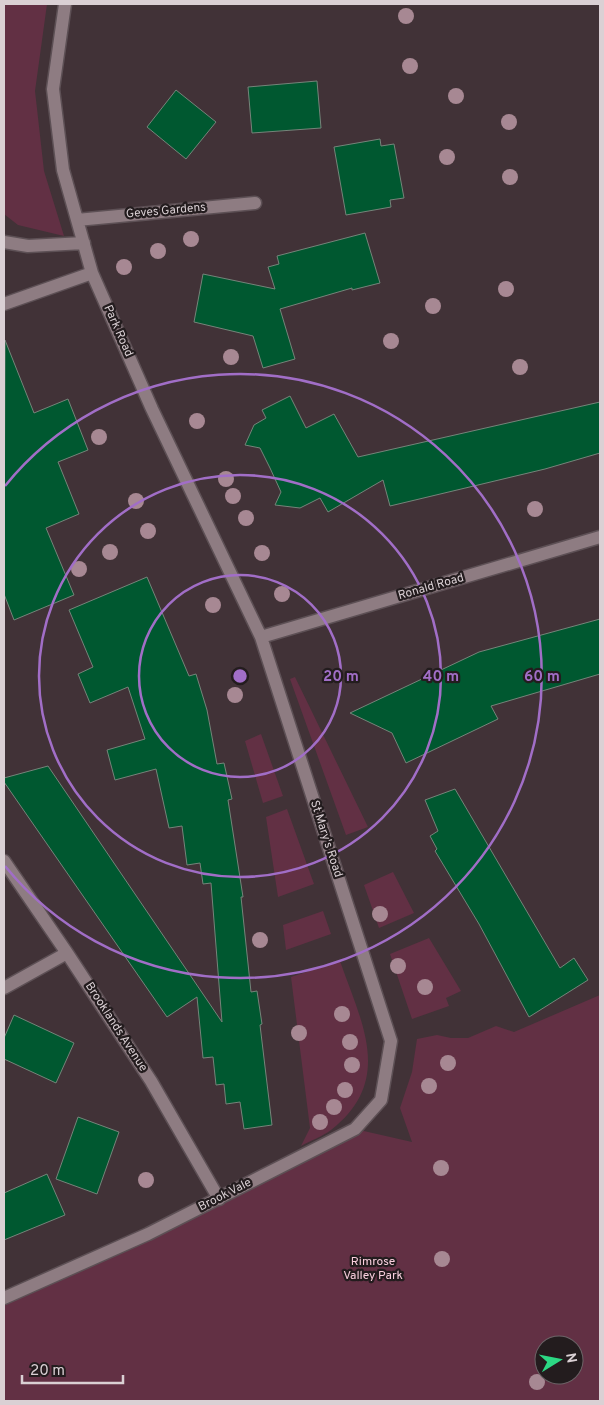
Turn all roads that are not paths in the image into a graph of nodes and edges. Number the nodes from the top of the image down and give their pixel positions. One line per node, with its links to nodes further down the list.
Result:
1 (65, 4): 3 (street, Park Road)
2 (255, 203): 3 (street, Geves Gardens)
3 (77, 220): 5 (street, Park Road)
4 (4, 242): 5 (street)
5 (84, 243): 6 (street, Park Road)
6 (92, 273): 7 (street); 9 (street, Park Road)
7 (4, 304)
8 (600, 537): 9 (street, Ronald Road)
9 (261, 637): 13 (street, St Mary's Road)
10 (4, 861): 11 (street, Brooklands Avenue)
11 (67, 953): 12 (street); 14 (street, Brooklands Avenue)
12 (4, 988)
13 (391, 1041): 14 (street, Brook Vale)
14 (219, 1199): 15 (street, Brook Vale)
15 (4, 1298)

